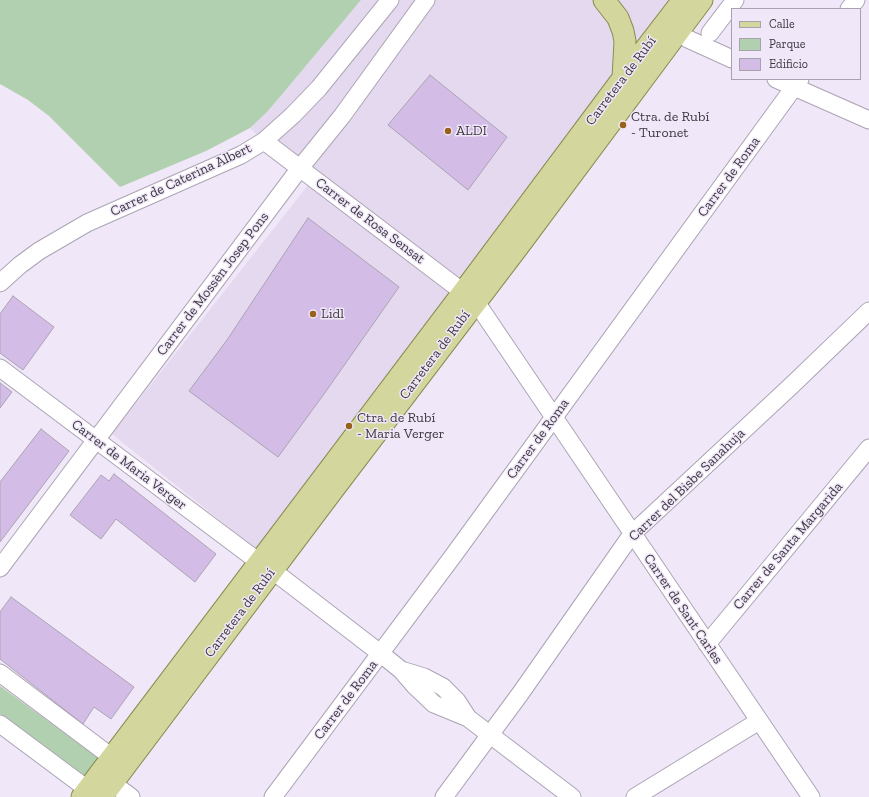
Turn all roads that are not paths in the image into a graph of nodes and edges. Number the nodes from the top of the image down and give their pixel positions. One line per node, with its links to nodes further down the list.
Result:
1 (390, 0): 18 (street, Carrer de Caterina Albert)
2 (426, 0): 19 (street, Carrer de Mossèn Josep Pons)
3 (604, 0): 14 (main road)
4 (683, 0): 14 (main road, Carretera de Rubí)
5 (692, 0): 11 (main road)
6 (702, 0): 11 (main road, Carretera de Rubí)
7 (708, 0): 9 (street)
8 (856, 0): 10 (street)
9 (730, 6): 12 (street)
10 (850, 8)
11 (678, 32): 13 (street); 21 (main road, Carretera de Rubí)
12 (710, 33)
13 (731, 59)
14 (623, 78): 21 (main road, Carretera de Rubí)
15 (781, 80): 16 (street)
16 (797, 83): 17 (street); 24 (street, Carrer de Roma)
17 (869, 120)
18 (264, 141): 19 (street, Carrer de Rosa Sensat); 20 (street, Carrer de Caterina Albert)
19 (300, 168): 21 (street, Carrer de Rosa Sensat); 25 (street, Carrer de Mossèn Josep Pons)
20 (0, 283)
21 (470, 297): 24 (street, Carrer de Sant Carles); 28 (main road, Carretera de Rubí)
22 (869, 310): 27 (street, Carrer del Bisbe Sanahuja)
23 (0, 368): 25 (street, Carrer de Maria Verger)
24 (554, 418): 27 (street, Carrer de Sant Carles); 31 (street, Carrer de Roma)
25 (96, 440): 28 (street, Carrer de Maria Verger); 29 (street, Carrer de Mossèn Josep Pons)
26 (869, 448): 30 (street, Carrer de Santa Margarida)
27 (632, 534): 30 (street, Carrer de Sant Carles); 35 (street, Carrer del Bisbe Sanahuja)
28 (266, 566): 31 (street, Carrer de Maria Verger); 36 (main road, Carretera de Rubí)
29 (0, 568)
30 (706, 644): 33 (street, Carrer de Sant Carles)
31 (380, 653): 35 (street, Carrer de Maria Verger); 39 (street, Carrer de Roma)
32 (0, 673): 36 (street)
33 (759, 721): 42 (street); 43 (street, Carrer de Sant Carles)
34 (0, 724): 37 (street)
35 (490, 733): 40 (street, Carrer del Bisbe Sanahuja); 41 (street)
36 (118, 762): 37 (main road, Carretera de Rubí)
37 (96, 793): 38 (street)
38 (131, 797)
39 (273, 797)
40 (444, 797)
41 (572, 797)
42 (636, 797)
43 (811, 797)

